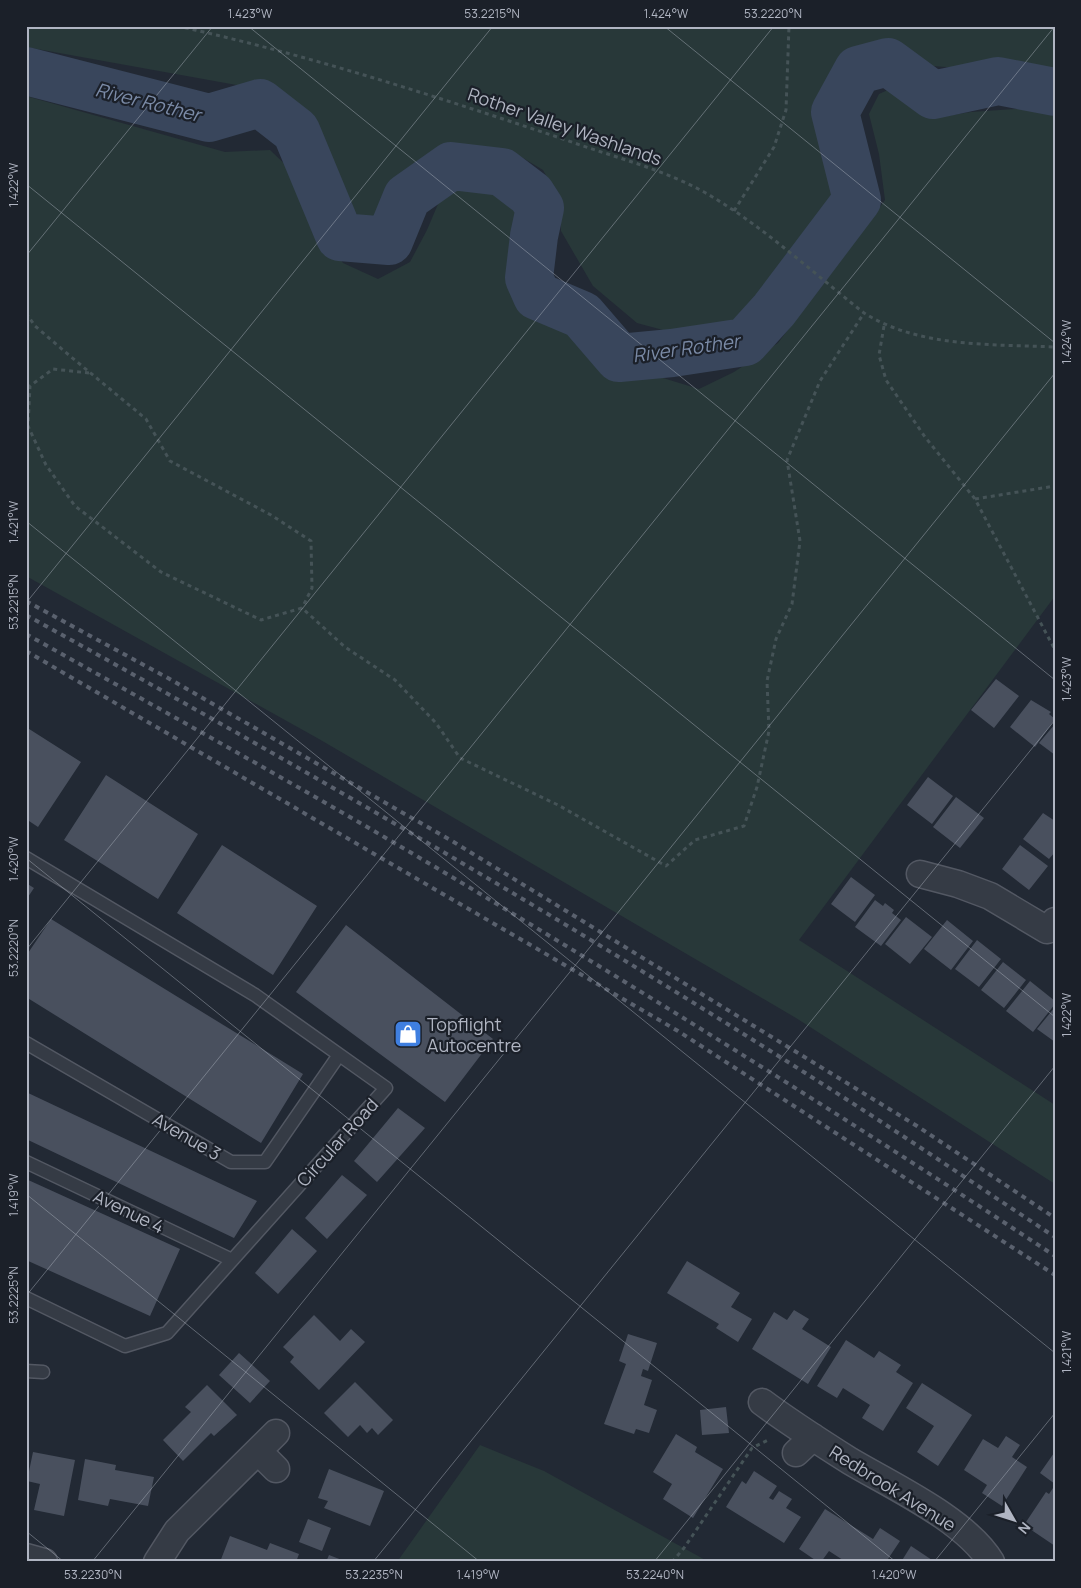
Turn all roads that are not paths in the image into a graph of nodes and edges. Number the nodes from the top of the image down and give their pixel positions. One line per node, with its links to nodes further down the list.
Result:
1 (26, 858): 5 (lane, Circular Road)
2 (920, 874): 3 (street)
3 (1055, 921)
4 (26, 1043): 5 (lane, Avenue 3)
5 (339, 1055): 7 (lane, Circular Road)
6 (26, 1162): 7 (lane, Avenue 4)
7 (232, 1260): 8 (lane, Circular Road)
8 (26, 1298)
9 (26, 1371): 10 (lane)
10 (43, 1372)
11 (762, 1402): 18 (street, Redbrook Avenue)
12 (276, 1433): 13 (street)
13 (258, 1451): 14 (street); 17 (street)
14 (276, 1469)
15 (26, 1557): 16 (street)
16 (44, 1562)
17 (157, 1562)
18 (991, 1562)

